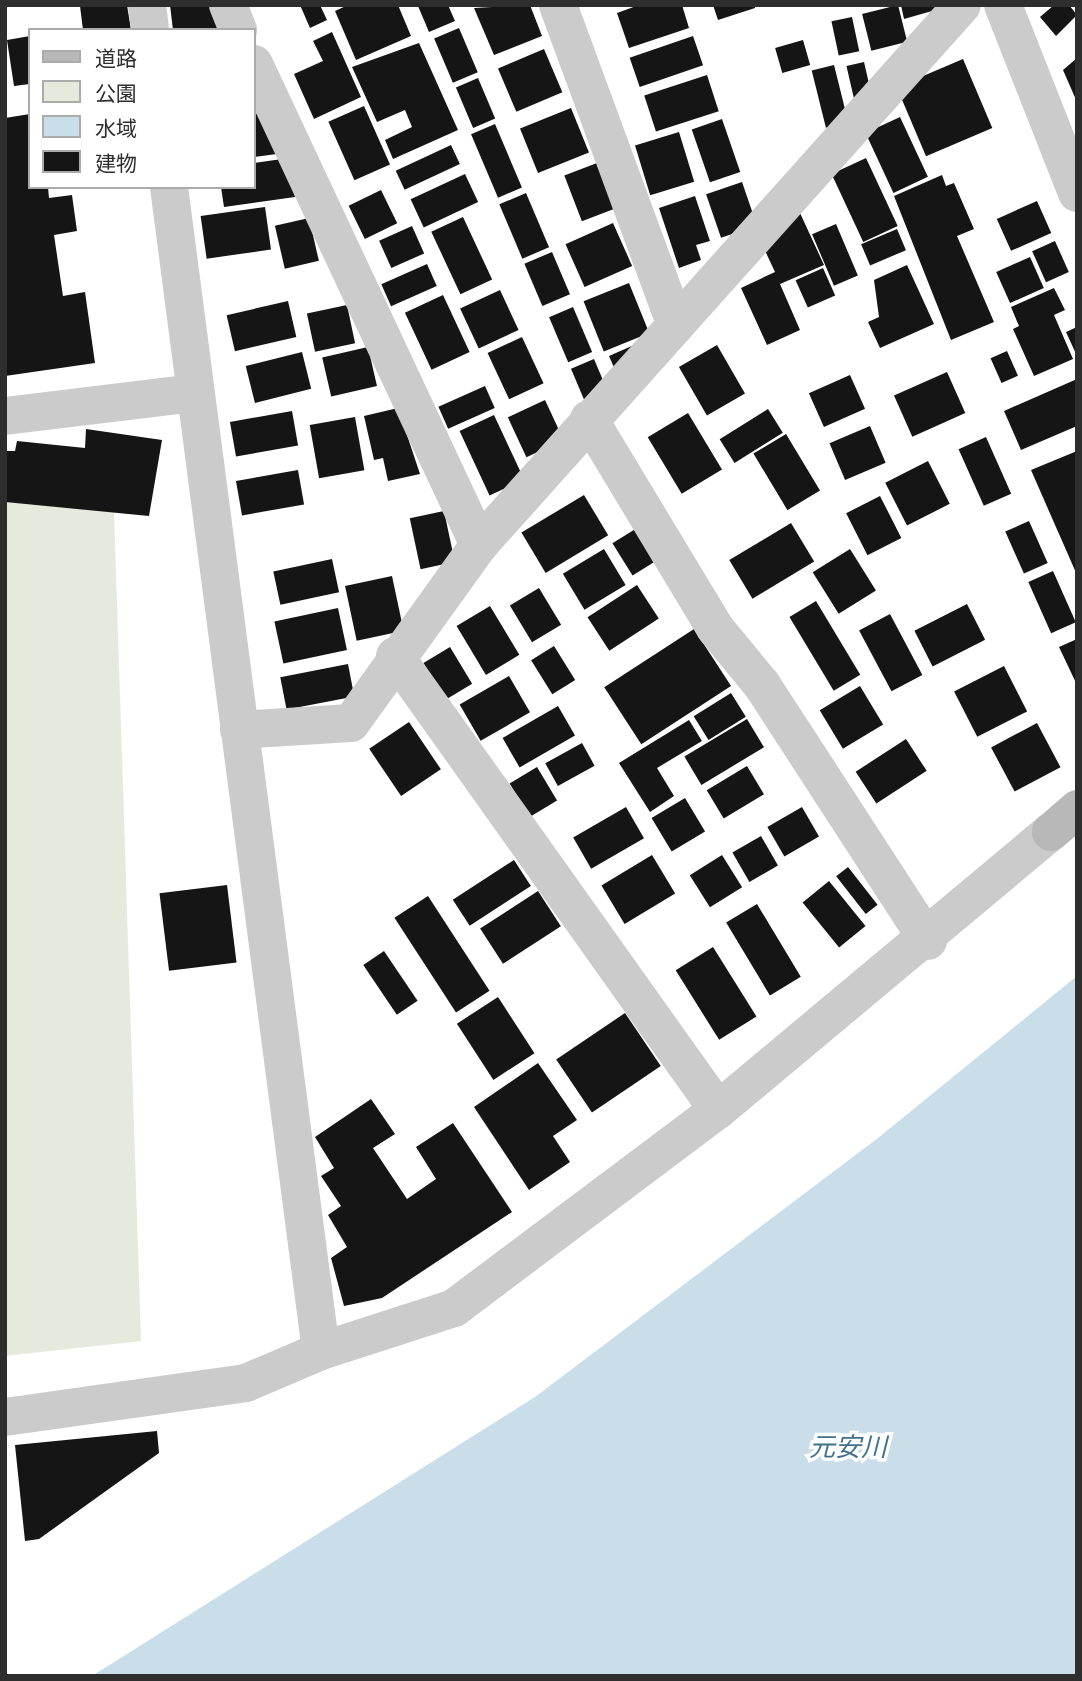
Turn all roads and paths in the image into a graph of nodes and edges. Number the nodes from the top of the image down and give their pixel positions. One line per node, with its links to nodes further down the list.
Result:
1 (147, 5): 6 (street)
2 (228, 5): 7 (street)
3 (558, 5): 11 (street)
4 (962, 5): 11 (street)
5 (1003, 5): 10 (street)
6 (150, 28)
7 (238, 28)
8 (256, 68): 15 (street)
9 (169, 189): 12 (street)
10 (1077, 193)
11 (676, 325): 14 (street)
12 (194, 394): 13 (street); 17 (street)
13 (5, 416)
14 (589, 419): 15 (street); 19 (street)
15 (479, 545): 16 (street)
16 (395, 656): 17 (street); 20 (street)
17 (239, 730): 21 (street)
18 (1064, 821): 19 (street)
19 (928, 941): 20 (street)
20 (718, 1110): 21 (street)
21 (321, 1351): 22 (street)
22 (5, 1417)

